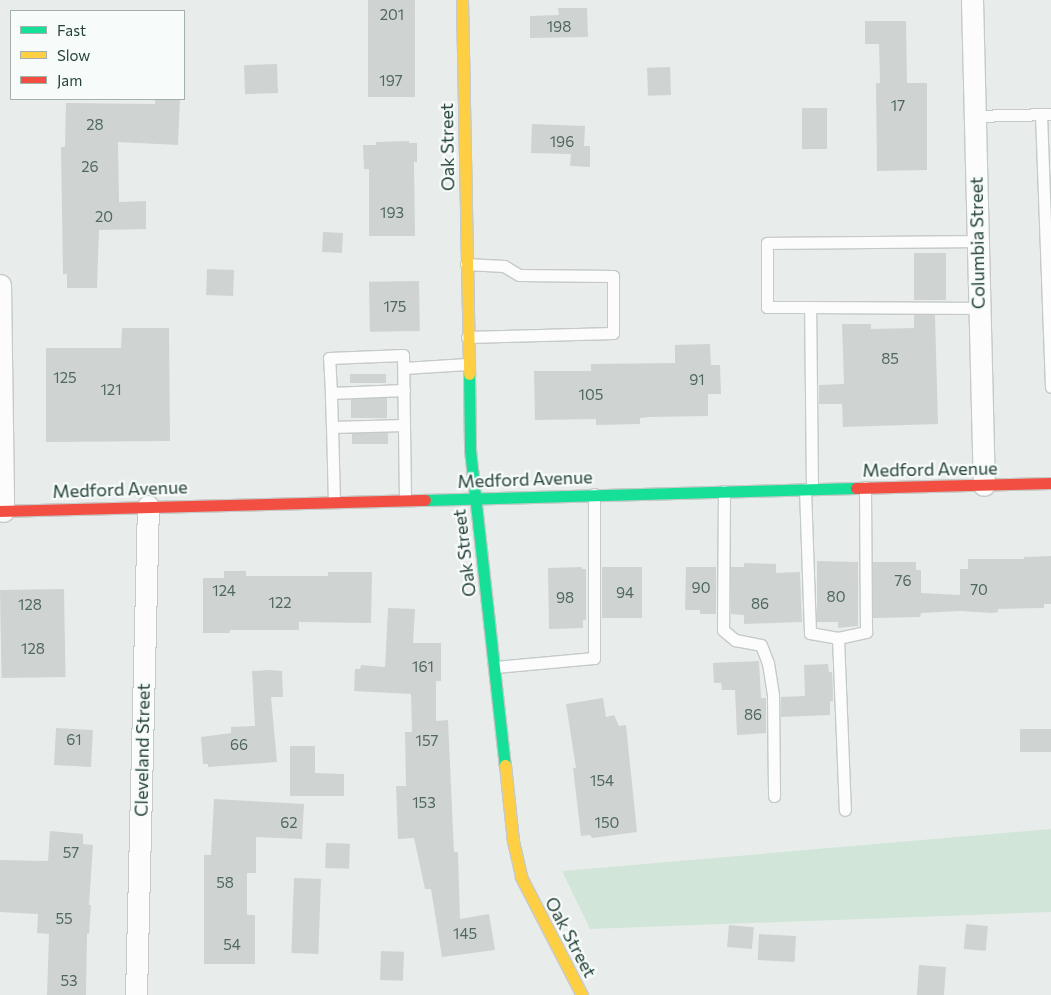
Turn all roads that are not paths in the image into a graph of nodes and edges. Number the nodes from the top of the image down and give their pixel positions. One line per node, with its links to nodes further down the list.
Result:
1 (462, 0): 6 (main road, Oak Street)
2 (972, 0): 4 (street, Columbia Street)
3 (1046, 114): 4 (lane); 13 (lane)
4 (974, 116): 5 (street, Columbia Street)
5 (977, 241): 8 (lane); 9 (street, Columbia Street)
6 (466, 264): 10 (main road, Oak Street); 10 (lane)
7 (0, 285): 28 (street)
8 (810, 307): 9 (lane); 21 (lane)
9 (978, 308): 19 (street, Columbia Street)
10 (467, 336): 11 (main road, Oak Street)
11 (468, 364): 12 (lane); 24 (main road, Oak Street)
12 (404, 368): 14 (lane); 15 (lane)
13 (1051, 387)
14 (404, 390): 15 (lane); 16 (lane)
15 (331, 393): 17 (lane)
16 (404, 425): 17 (lane); 25 (lane)
17 (332, 427): 26 (lane)
18 (1051, 483): 19 (main road, Medford Avenue)
19 (984, 485): 20 (main road, Medford Avenue)
20 (865, 487): 21 (main road, Medford Avenue); 29 (lane)
21 (808, 489): 22 (main road, Medford Avenue); 29 (lane)
22 (724, 491): 23 (main road, Medford Avenue); 31 (lane)
23 (594, 494): 24 (main road, Medford Avenue); 30 (lane)
24 (475, 498): 25 (main road, Medford Avenue); 30 (main road, Oak Street)
25 (405, 500): 26 (main road, Medford Avenue)
26 (334, 502): 27 (main road, Medford Avenue)
27 (148, 506): 28 (main road, Medford Avenue); 33 (street, Cleveland Street)
28 (2, 511)
29 (838, 638): 32 (lane)
30 (495, 667): 34 (main road, Oak Street)
31 (774, 796)
32 (845, 810)
33 (136, 995)
34 (582, 995)

